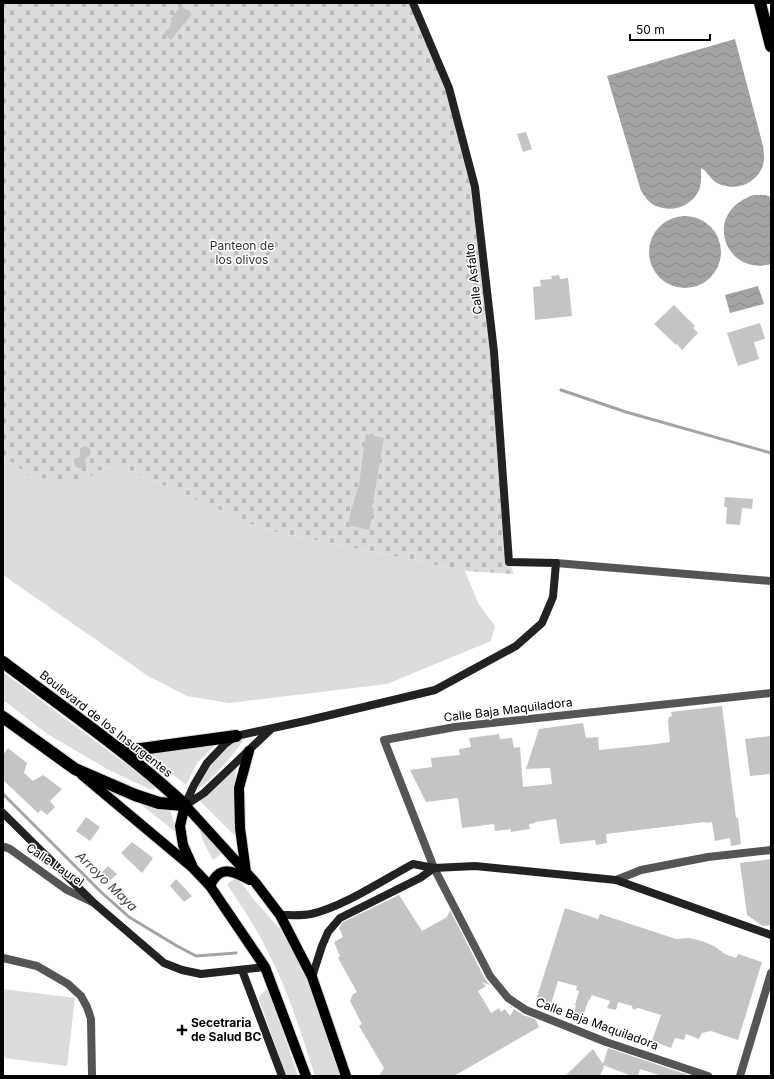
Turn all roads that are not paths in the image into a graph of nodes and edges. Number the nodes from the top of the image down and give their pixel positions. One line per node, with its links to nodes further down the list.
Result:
1 (413, 3): 4 (street, Calle Asfalto)
2 (760, 3): 3 (highway)
3 (771, 46)
4 (556, 563): 5 (street); 9 (street)
5 (771, 581)
6 (3, 662): 11 (highway, Boulevard de los Insurgentes)
7 (771, 693): 19 (street, Calle Baja Maquiladora)
8 (3, 717): 13 (highway)
9 (272, 729): 10 (street); 12 (street)
10 (236, 736): 11 (highway); 14 (street)
11 (120, 749): 14 (highway, Boulevard de los Insurgentes)
12 (249, 751): 14 (street); 20 (main road)
13 (75, 769): 14 (highway); 18 (main road)
14 (185, 806): 18 (main road); 20 (main road, Boulevard de los Insurgentes)
15 (3, 812): 24 (street)
16 (3, 848): 24 (street, Calle Laurel)
17 (771, 850): 21 (street)
18 (194, 868): 23 (main road)
19 (434, 868): 21 (street); 25 (street); 31 (street); 36 (street, Calle Baja Maquiladora)
20 (246, 872): 22 (main road, Boulevard de los Insurgentes)
21 (616, 880): 26 (street)
22 (255, 882): 23 (main road); 25 (main road, Boulevard de los Insurgentes)
23 (210, 886): 28 (main road)
24 (94, 903): 29 (street)
25 (280, 915): 31 (main road, Boulevard de los Insurgentes)
26 (771, 935)
27 (3, 958): 32 (street)
28 (265, 967): 29 (street); 34 (main road)
29 (242, 970): 33 (street)
30 (771, 973): 37 (street)
31 (312, 977): 35 (main road, Boulevard de los Insurgentes)
32 (92, 1076)
33 (282, 1076)
34 (306, 1076)
35 (346, 1076)
36 (708, 1076)
37 (740, 1076)

